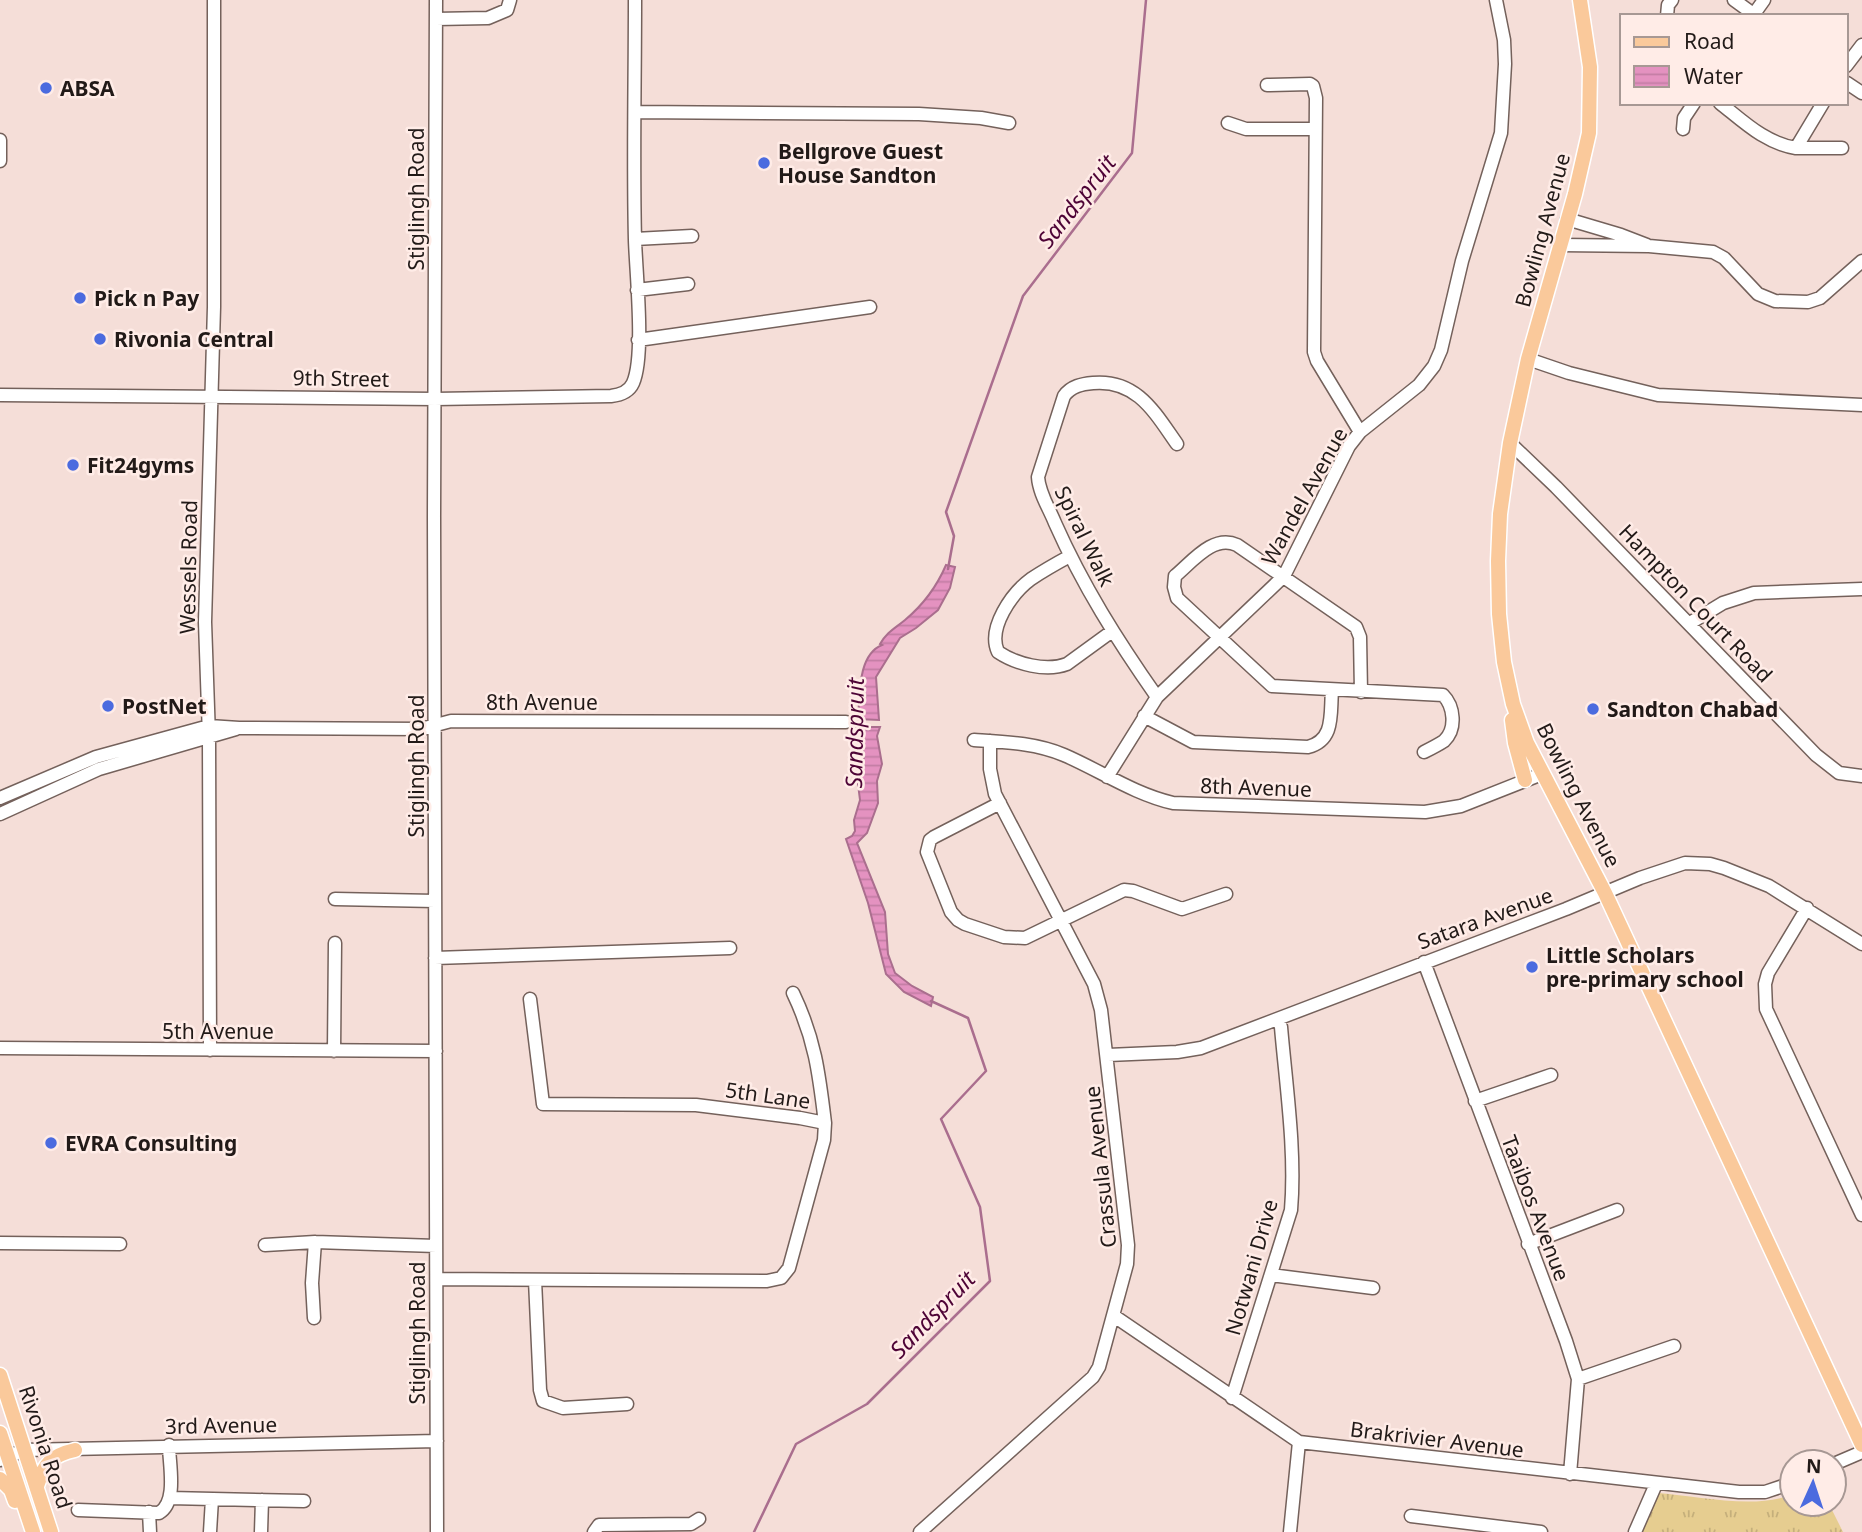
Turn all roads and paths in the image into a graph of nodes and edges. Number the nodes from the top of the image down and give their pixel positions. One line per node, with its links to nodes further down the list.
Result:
1 (214, 0): 37 (street, Wessels Road)
2 (436, 0): 9 (street, Stiglingh Road)
3 (510, 0): 9 (street)
4 (635, 0): 16 (street, 9th Street)
5 (1496, 0): 40 (street, Wandel Avenue)
6 (1580, 0): 25 (main road, Bowling Avenue)
7 (1734, 0): 8 (street)
8 (1754, 14)
9 (436, 19): 38 (street, Stiglingh Road)
10 (1862, 45): 11 (street)
11 (1848, 65)
12 (1267, 85): 19 (street)
13 (1692, 105): 20 (street)
14 (1722, 105): 22 (street)
15 (1822, 105): 22 (street)
16 (635, 113): 18 (street); 27 (street, 9th Street)
17 (1228, 122): 19 (street)
18 (1009, 123)
19 (1315, 129): 40 (street)
20 (1683, 129)
21 (0, 140): 24 (street)
22 (1796, 148): 23 (street)
23 (1842, 148)
24 (0, 160)
25 (1567, 219): 28 (main road, Bowling Avenue); 29 (street)
26 (692, 236): 27 (street)
27 (635, 239): 32 (street, 9th Street)
28 (1560, 245): 29 (street); 35 (main road, Bowling Avenue)
29 (1649, 246): 30 (street)
30 (1862, 261)
31 (688, 284): 32 (street)
32 (637, 290): 34 (street, 9th Street)
33 (870, 307): 34 (street)
34 (638, 340): 38 (street, 9th Street)
35 (1528, 359): 39 (street); 41 (main road, Bowling Avenue)
36 (0, 395): 37 (street, 9th Street)
37 (213, 396): 38 (street, 9th Street); 56 (street, Wessels Road)
38 (435, 399): 55 (street, Stiglingh Road)
39 (1862, 405)
40 (1360, 432): 44 (street, Wandel Avenue)
41 (1510, 443): 46 (street, Hampton Court Road); 52 (main road, Bowling Avenue)
42 (1177, 444): 43 (street, Spiral Walk)
43 (1069, 556): 47 (street, Spiral Walk); 47 (street)
44 (1284, 576): 48 (street, Wandel Avenue); 48 (street); 50 (street)
45 (1862, 589): 46 (street)
46 (1689, 623): 62 (street, Hampton Court Road)
47 (1111, 632): 51 (street, Spiral Walk)
48 (1220, 638): 49 (street); 51 (street, Wandel Avenue)
49 (1332, 691): 50 (street); 53 (street)
50 (1361, 692): 59 (street)
51 (1157, 697): 53 (street, Wandel Avenue)
52 (1513, 704): 61 (main road, Bowling Avenue); 64 (main road)
53 (1144, 716): 63 (street, Wandel Avenue)
54 (846, 722): 55 (street, 8th Avenue)
55 (435, 725): 56 (street, 8th Avenue); 71 (street, Stiglingh Road)
56 (209, 732): 60 (street, 8th Avenue); 83 (street, Wessels Road)
57 (974, 740): 58 (street, 8th Avenue)
58 (990, 741): 63 (street, 8th Avenue); 66 (street, Crassula Avenue)
59 (1424, 752)
60 (98, 763): 65 (street); 67 (street)
61 (1542, 774): 64 (street, 8th Avenue); 68 (main road, Bowling Avenue)
62 (1862, 776)
63 (1107, 777): 64 (street, 8th Avenue)
64 (1525, 780)
65 (0, 798)
66 (1000, 803): 73 (street, Crassula Avenue); 73 (street)
67 (0, 814)
68 (1605, 893): 72 (street, Satara Avenue); 78 (street, Satara Avenue); 112 (main road, Bowling Avenue)
69 (1226, 894): 73 (street)
70 (335, 899): 71 (street)
71 (435, 901): 77 (street, Stiglingh Road)
72 (1807, 908): 75 (street, Satara Avenue); 91 (street)
73 (1062, 921): 86 (street, Crassula Avenue)
74 (335, 943): 84 (street)
75 (1862, 944)
76 (730, 948): 77 (street)
77 (435, 958): 85 (street, Stiglingh Road)
78 (1424, 962): 81 (street, Satara Avenue); 88 (street, Taaibos Avenue)
79 (793, 993): 89 (street)
80 (530, 999): 89 (street, 5th Lane)
81 (1278, 1019): 86 (street, Satara Avenue); 98 (street, Notwani Drive)
82 (0, 1048): 83 (street, 5th Avenue)
83 (209, 1050): 84 (street, 5th Avenue)
84 (334, 1051): 85 (street, 5th Avenue)
85 (436, 1051): 97 (street, Stiglingh Road)
86 (1108, 1055): 102 (street, Crassula Avenue)
87 (1551, 1075): 88 (street)
88 (1475, 1101): 95 (street, Taaibos Avenue)
89 (825, 1123): 100 (street, 5th Lane)
90 (1617, 1210): 95 (street)
91 (1862, 1214)
92 (315, 1242): 96 (street); 97 (street); 103 (street)
93 (0, 1243): 94 (street)
94 (120, 1244)
95 (1528, 1244): 106 (street, Taaibos Avenue)
96 (265, 1245)
97 (436, 1246): 99 (street, Stiglingh Road)
98 (1271, 1275): 101 (street); 107 (street, Notwani Drive)
99 (437, 1279): 100 (street); 110 (street, Stiglingh Road)
100 (535, 1280): 108 (street)
101 (1373, 1288)
102 (1114, 1316): 107 (street, Brakrivier Avenue); 138 (street, Crassula Avenue)
103 (314, 1318)
104 (1674, 1346): 106 (street)
105 (0, 1375): 114 (main road, Rivonia Road)
106 (1578, 1379): 117 (street, Taaibos Avenue)
107 (1232, 1398): 111 (street, Brakrivier Avenue)
108 (627, 1404)
109 (0, 1433): 116 (main road, Rivonia Road)
110 (437, 1441): 113 (street, 3rd Avenue); 136 (street, Stiglingh Road)
111 (1299, 1442): 117 (street, Brakrivier Avenue); 139 (street)
112 (1862, 1444)
113 (169, 1445): 115 (street, 3rd Avenue); 122 (street)
114 (24, 1450): 115 (street, 3rd Avenue); 116 (street, 3rd Avenue); 120 (main road, Rivonia Road)
115 (75, 1450): 120 (main road)
116 (4, 1458): 131 (main road, Rivonia Road)
117 (1570, 1474): 119 (street, Brakrivier Avenue)
118 (0, 1479): 130 (main road)
119 (1656, 1484): 121 (street, Brakrivier Avenue); 141 (street)
120 (37, 1486): 132 (main road, Rivonia Road)
121 (1778, 1489)
122 (170, 1498): 123 (street); 127 (street)
123 (212, 1499): 124 (street); 134 (street)
124 (262, 1500): 125 (street); 135 (street)
125 (304, 1501)
126 (78, 1510): 127 (street)
127 (149, 1512): 133 (street)
128 (1411, 1516): 140 (street)
129 (699, 1519): 137 (street)
130 (25, 1532)
131 (33, 1532)
132 (51, 1532)
133 (150, 1532)
134 (210, 1532)
135 (261, 1532)
136 (437, 1532)
137 (594, 1532)
138 (920, 1532)
139 (1290, 1532)
140 (1541, 1532)
141 (1635, 1532)

